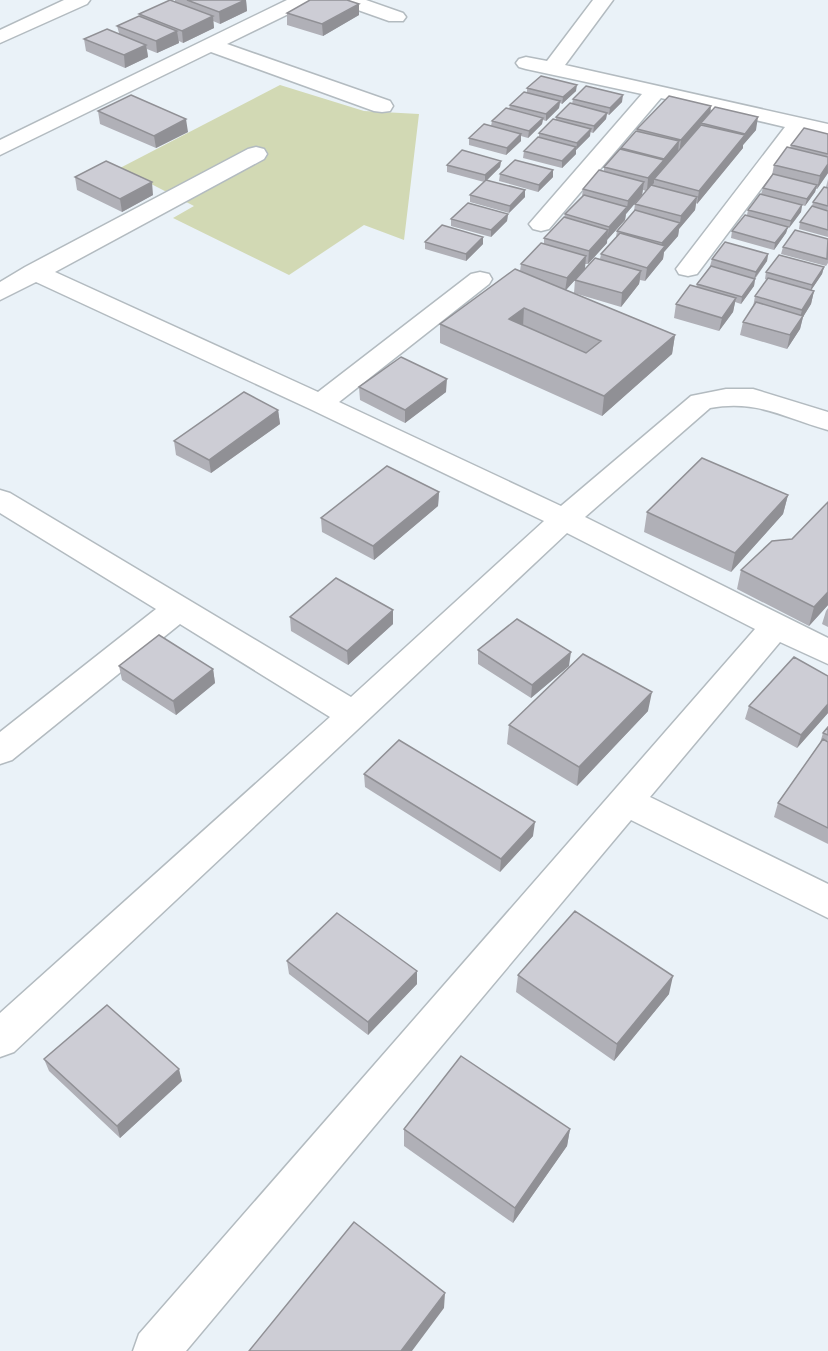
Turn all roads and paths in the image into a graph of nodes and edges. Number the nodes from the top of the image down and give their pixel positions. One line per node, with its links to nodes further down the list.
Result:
1 (80, 0): 6 (street)
2 (302, 0): 7 (street)
3 (348, 0): 5 (street)
4 (603, 0): 9 (street)
5 (396, 17)
6 (0, 37)
7 (210, 45): 11 (street); 14 (street)
8 (526, 63): 9 (street)
9 (553, 68): 10 (street)
10 (656, 91): 12 (street); 16 (street)
11 (382, 106)
12 (799, 124): 13 (street); 17 (street)
13 (828, 130)
14 (1, 146)
15 (256, 154): 18 (street)
16 (541, 224)
17 (688, 269)
18 (34, 272): 20 (street); 21 (street)
19 (480, 279): 21 (street)
20 (0, 292)
21 (320, 403): 24 (street)
22 (828, 421): 24 (street)
23 (7, 513): 25 (street)
24 (564, 519): 26 (street); 28 (street)
25 (178, 609): 28 (street); 29 (street)
26 (776, 625): 27 (street); 30 (street)
27 (828, 652)
28 (354, 715): 32 (street)
29 (0, 751)
30 (625, 801): 31 (street); 33 (street)
31 (828, 902)
32 (0, 1039)
33 (156, 1351)

